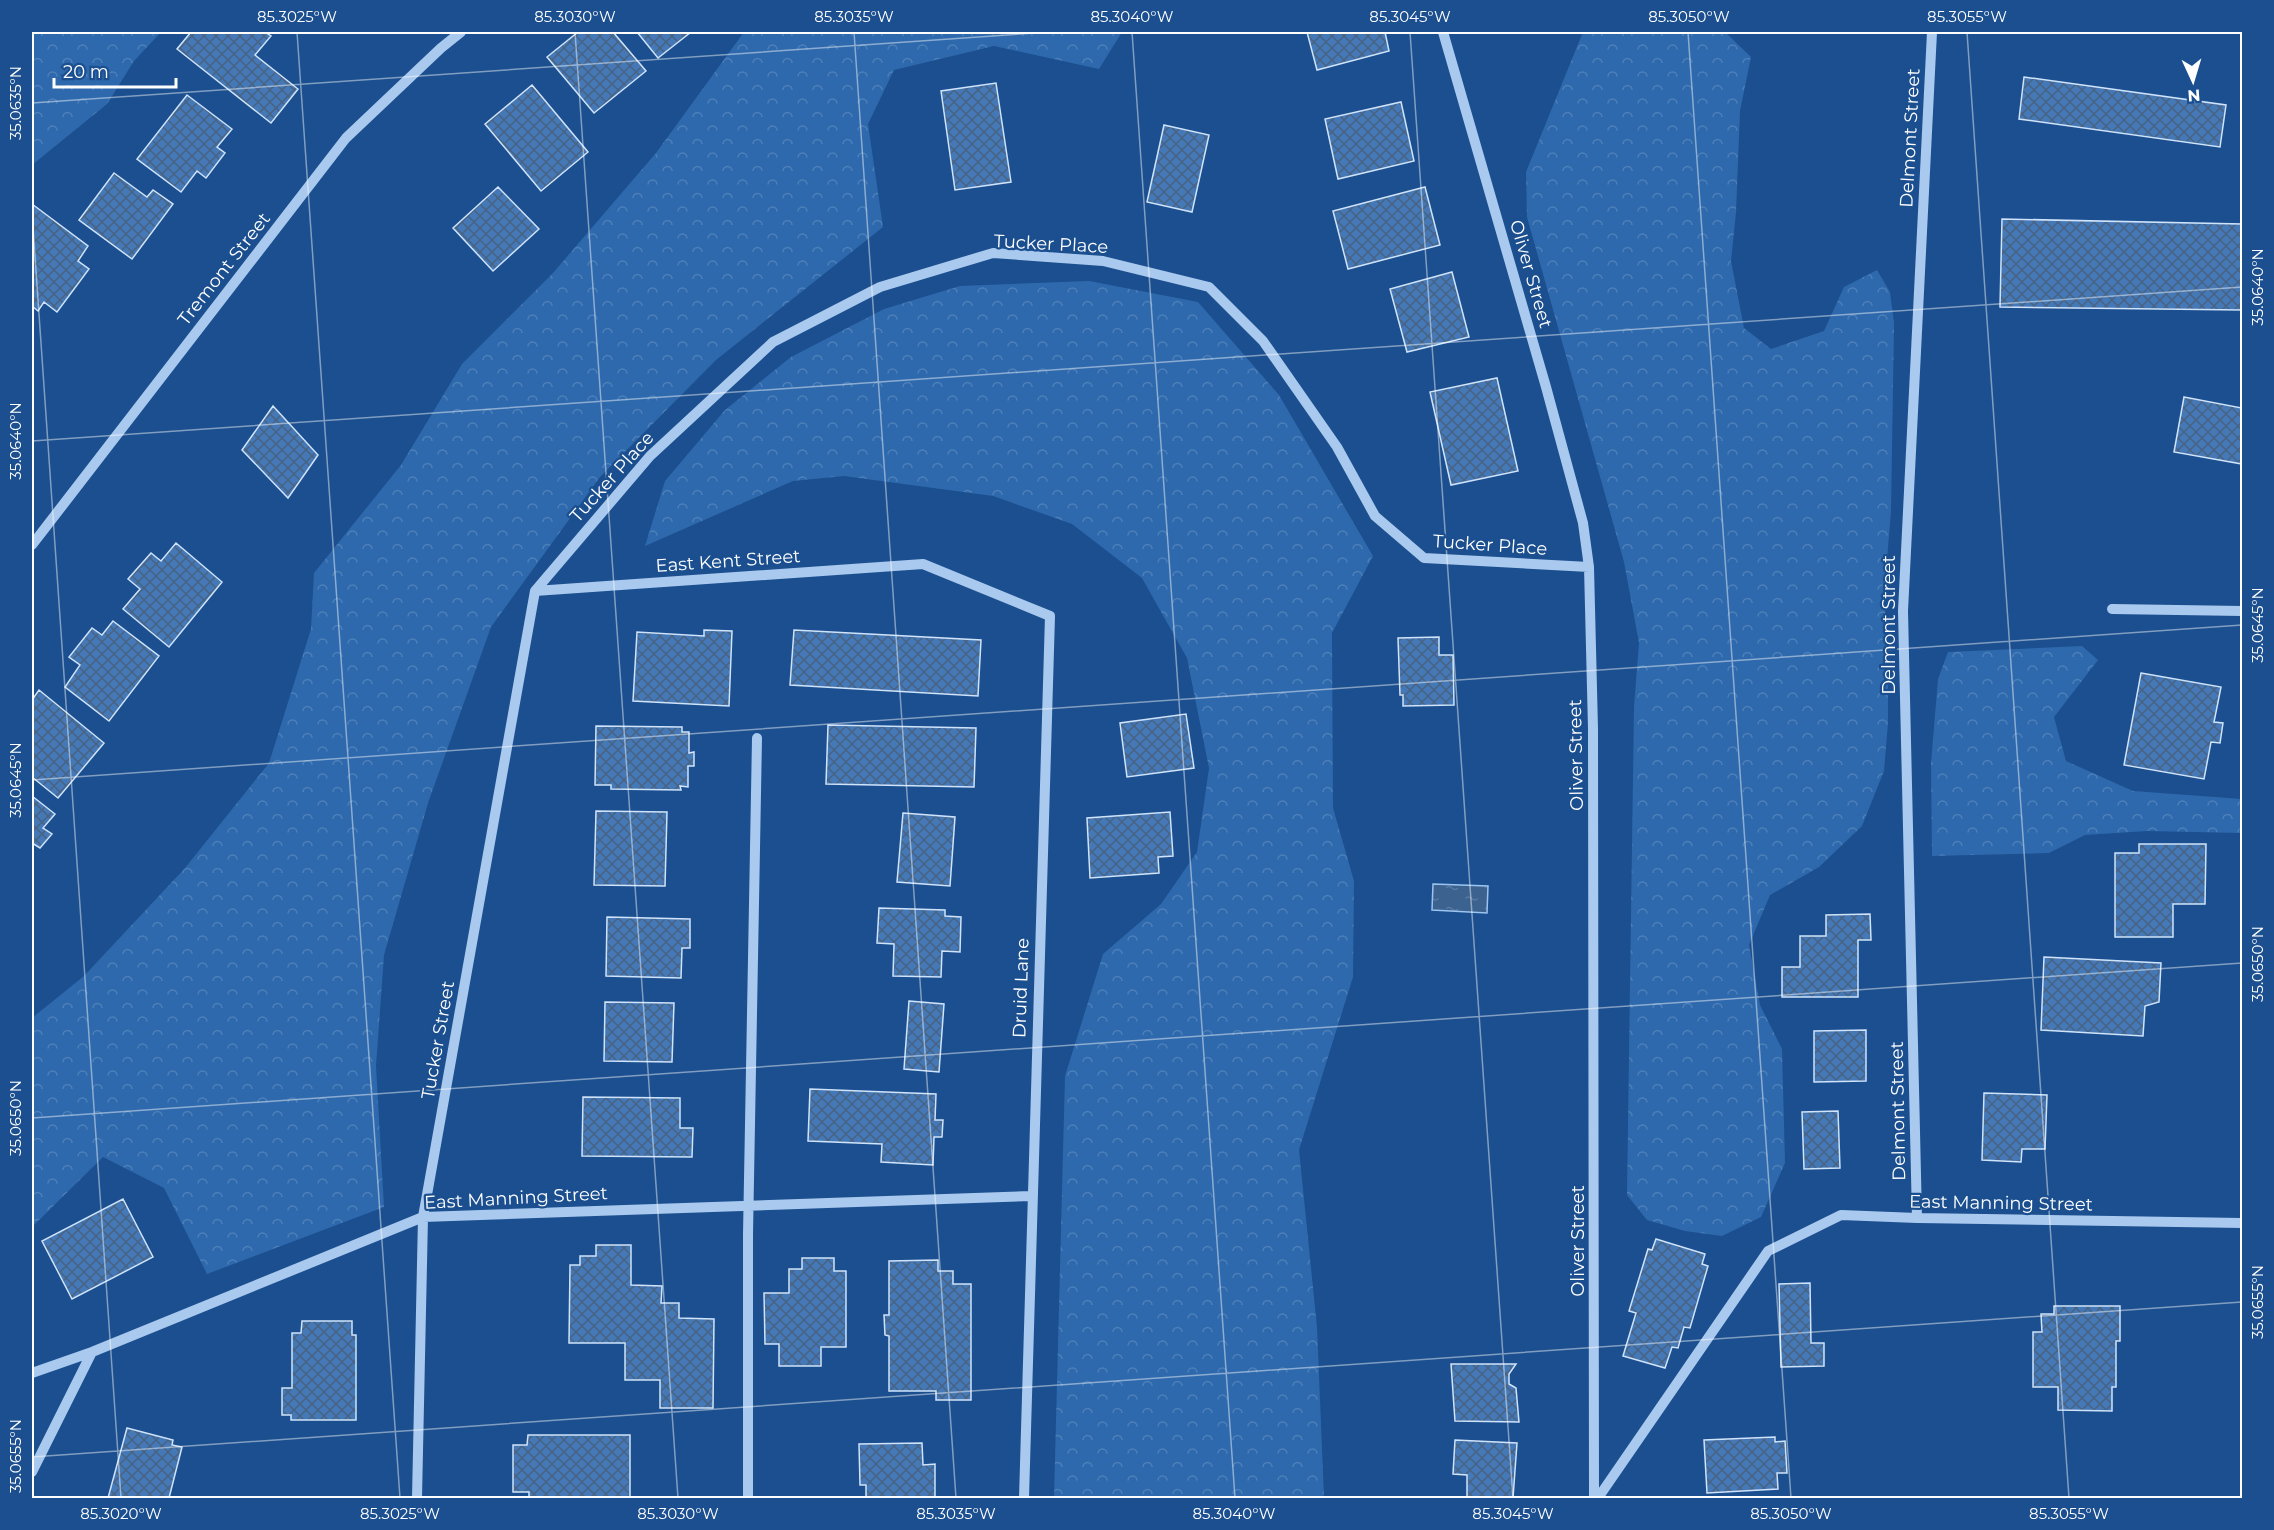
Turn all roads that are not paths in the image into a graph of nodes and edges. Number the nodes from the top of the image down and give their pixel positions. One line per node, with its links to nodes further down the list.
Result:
1 (461, 32): 4 (street, Tremont Street)
2 (1443, 32): 6 (street, Oliver Street)
3 (1932, 32): 14 (street, Delmont Street)
4 (32, 545)
5 (922, 564): 7 (street, East Kent Street); 11 (street, Druid Lane)
6 (1589, 567): 7 (street, Tucker Place); 22 (street, Oliver Street)
7 (535, 591): 13 (street, Tucker Street)
8 (2112, 609): 9 (street)
9 (2242, 611)
10 (757, 738): 12 (street)
11 (1031, 1196): 12 (street, East Manning Street); 21 (street, Druid Lane)
12 (750, 1205): 13 (street, East Manning Street); 20 (street)
13 (423, 1217): 16 (street, East Manning Street); 19 (street, Tucker Street)
14 (1917, 1218): 15 (street, East Manning Street); 22 (street, East Manning Street)
15 (2242, 1223)
16 (92, 1352): 17 (street, East Manning Street); 18 (street)
17 (32, 1373)
18 (32, 1472)
19 (417, 1498)
20 (748, 1498)
21 (1024, 1498)
22 (1596, 1498)

